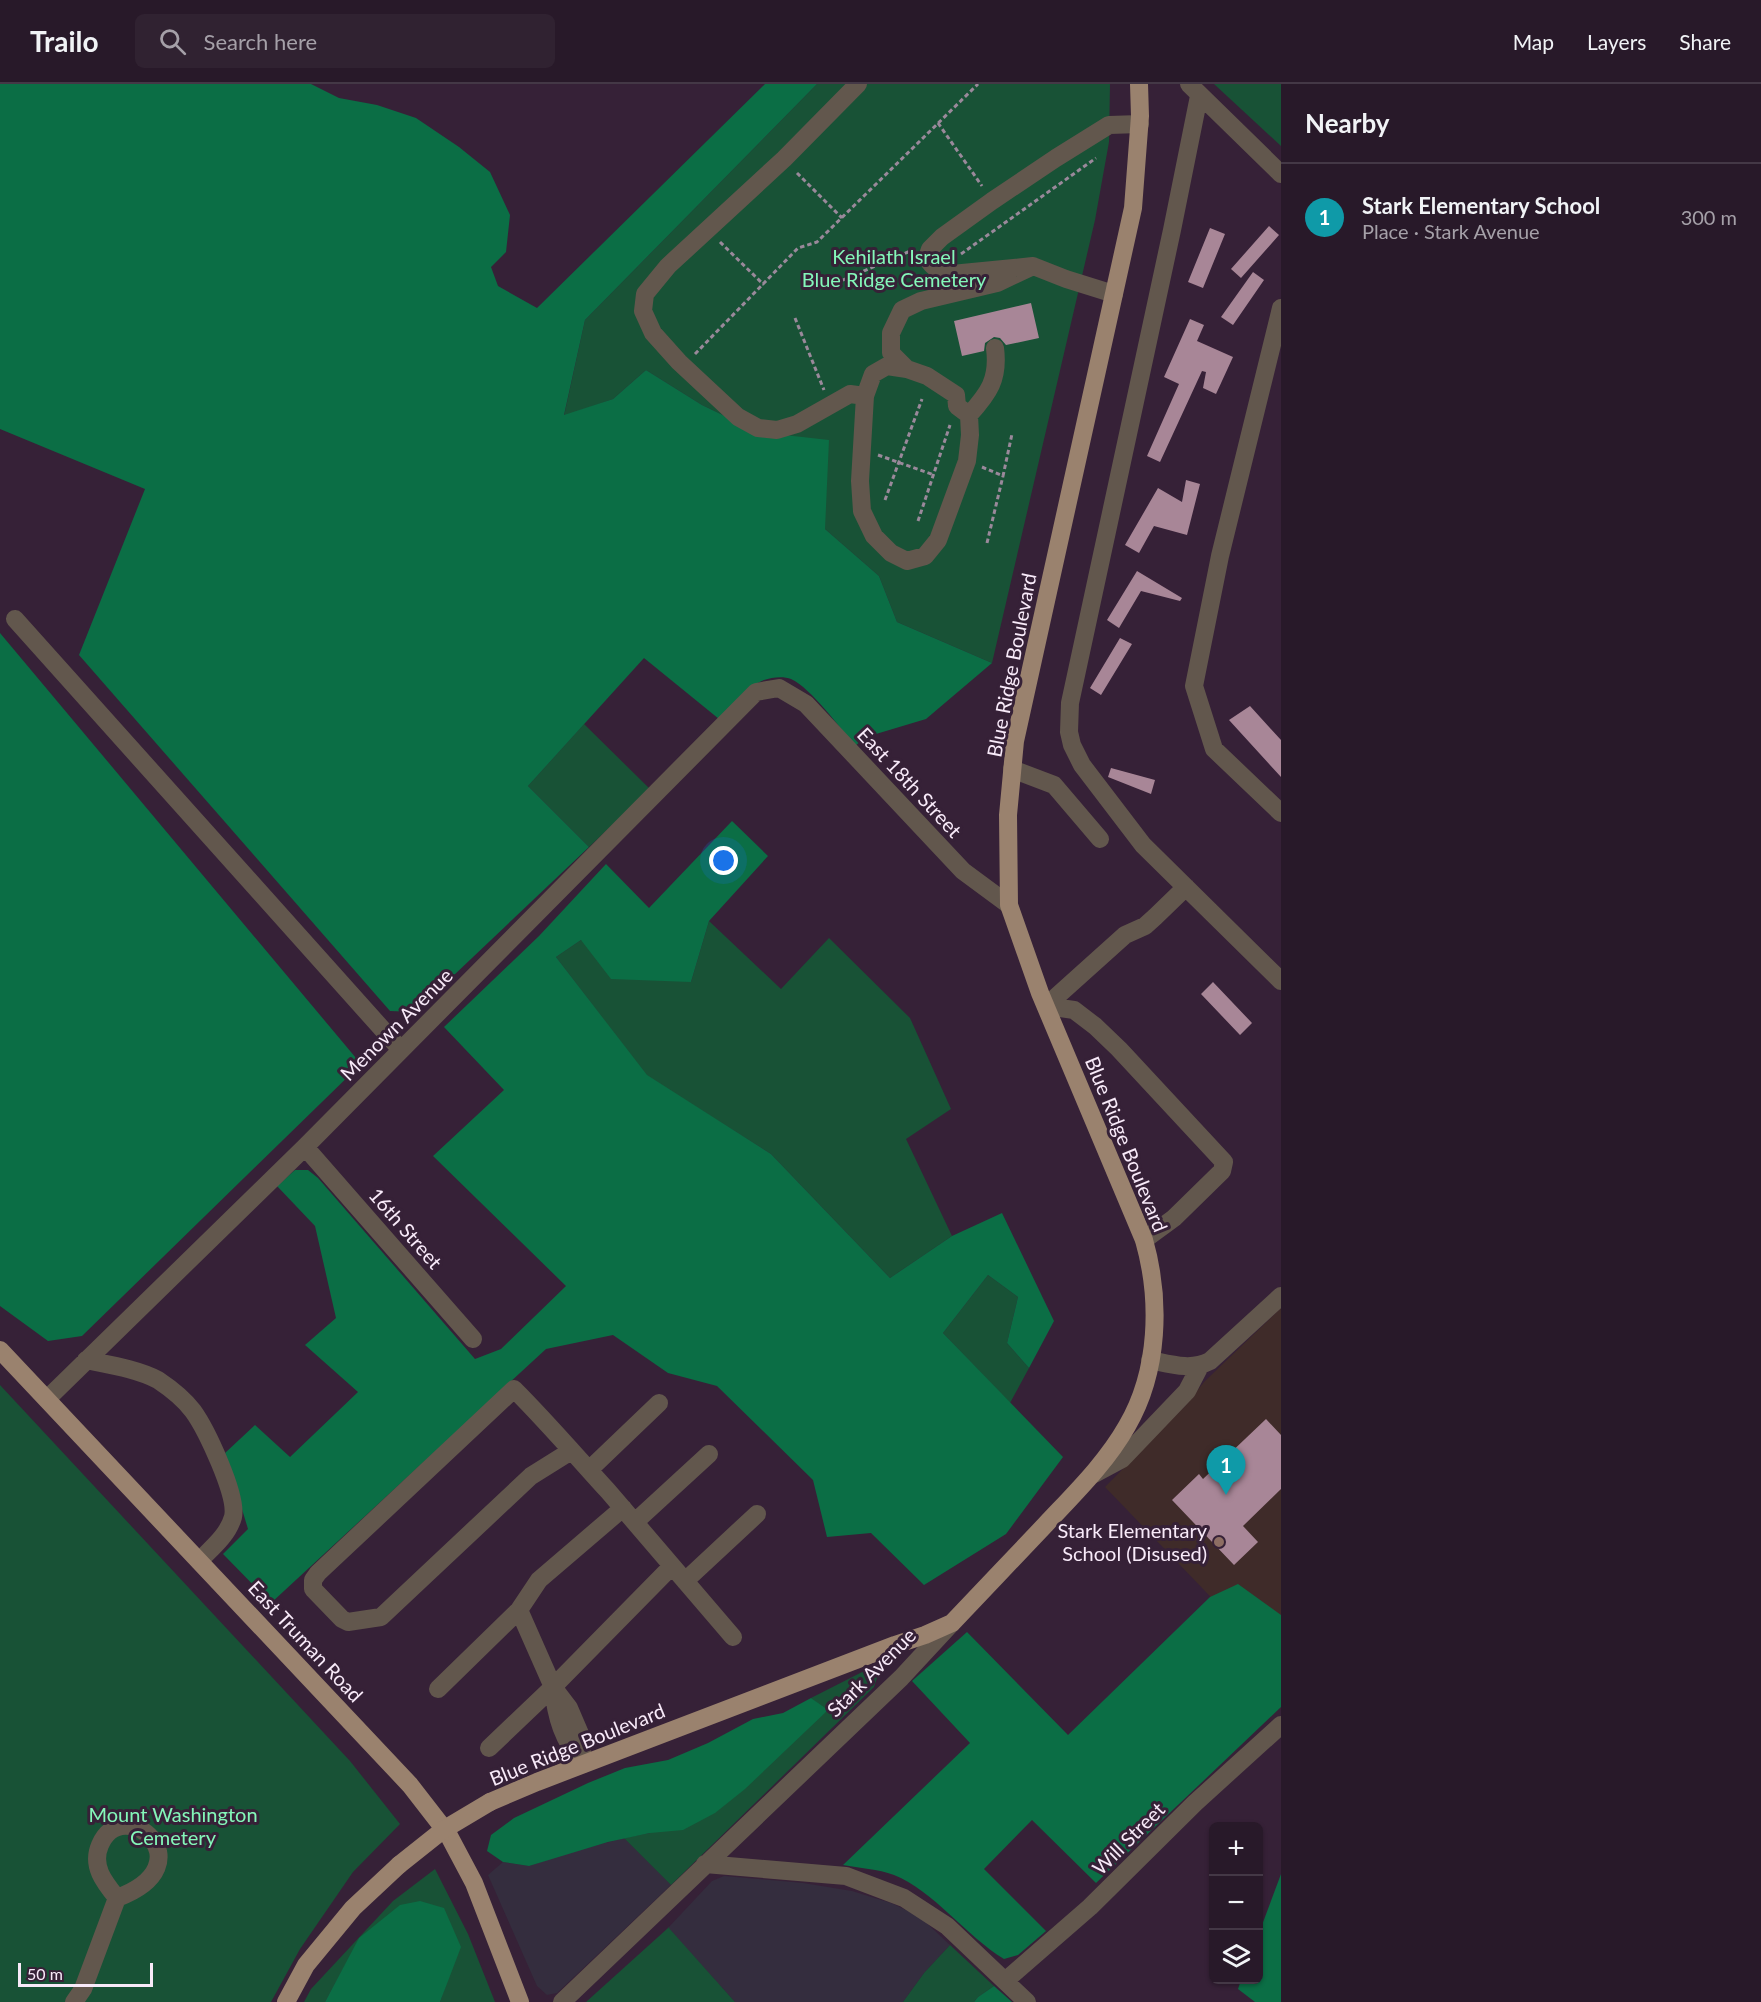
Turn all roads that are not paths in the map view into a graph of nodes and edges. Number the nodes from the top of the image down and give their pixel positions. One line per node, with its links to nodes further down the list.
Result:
1 (858, 84): 11 (street)
2 (1139, 84): 4 (main road, Blue Ridge Boulevard)
3 (1194, 90): 5 (street); 18 (street)
4 (1140, 124): 6 (street); 7 (main road, Blue Ridge Boulevard)
5 (1281, 174)
6 (1033, 266): 7 (street); 10 (street)
7 (1114, 294): 15 (main road, Blue Ridge Boulevard)
8 (1281, 308): 16 (street)
9 (995, 348): 12 (street)
10 (907, 369): 11 (street); 12 (street)
11 (866, 396): 12 (street)
12 (963, 411)
13 (15, 620): 22 (street)
14 (779, 688): 19 (street, East 18th Street); 22 (street, Menown Avenue)
15 (1012, 769): 17 (street); 19 (main road, Blue Ridge Boulevard)
16 (1281, 813)
17 (1100, 839)
18 (1186, 887): 20 (street); 21 (street)
19 (1009, 905): 21 (main road, Blue Ridge Boulevard)
20 (1281, 981)
21 (1046, 1006): 24 (main road, Blue Ridge Boulevard); 24 (street)
22 (401, 1050): 23 (street, Menown Avenue)
23 (305, 1147): 26 (street, 16th Street); 28 (street, Menown Avenue)
24 (1144, 1240): 29 (main road, Blue Ridge Boulevard)
25 (1281, 1296): 30 (street, Stark Avenue)
26 (473, 1339)
27 (0, 1350): 31 (main road, East Truman Road)
28 (86, 1360): 31 (street, Menown Avenue); 39 (street)
29 (1150, 1360): 30 (street); 36 (main road, Blue Ridge Boulevard)
30 (1200, 1366): 36 (street, Stark Avenue)
31 (47, 1399): 39 (main road, East Truman Road)
32 (659, 1403): 35 (street)
33 (571, 1451): 33 (street); 35 (street)
34 (709, 1454): 38 (street)
35 (589, 1470): 38 (street)
36 (1094, 1474): 43 (main road, Stark Avenue)
37 (757, 1514): 41 (street)
38 (629, 1515): 40 (street); 42 (street)
39 (200, 1561): 55 (main road, East Truman Road)
40 (672, 1566): 41 (street); 45 (street)
41 (685, 1581): 44 (street)
42 (519, 1610): 45 (street); 46 (street)
43 (952, 1623): 49 (main road, Blue Ridge Boulevard); 50 (street, Stark Avenue)
44 (733, 1637)
45 (553, 1687): 48 (street); 49 (street)
46 (438, 1689)
47 (1281, 1725): 52 (street, Will Street)
48 (489, 1748)
49 (583, 1764): 54 (main road, Blue Ridge Boulevard, bridge)
50 (705, 1863): 52 (street); 56 (street, Stark Avenue)
51 (117, 1898): 53 (street)
52 (1005, 1981): 57 (street)
53 (74, 2002)
54 (286, 2002)
55 (520, 2002)
56 (562, 2002)
57 (1027, 2002)

